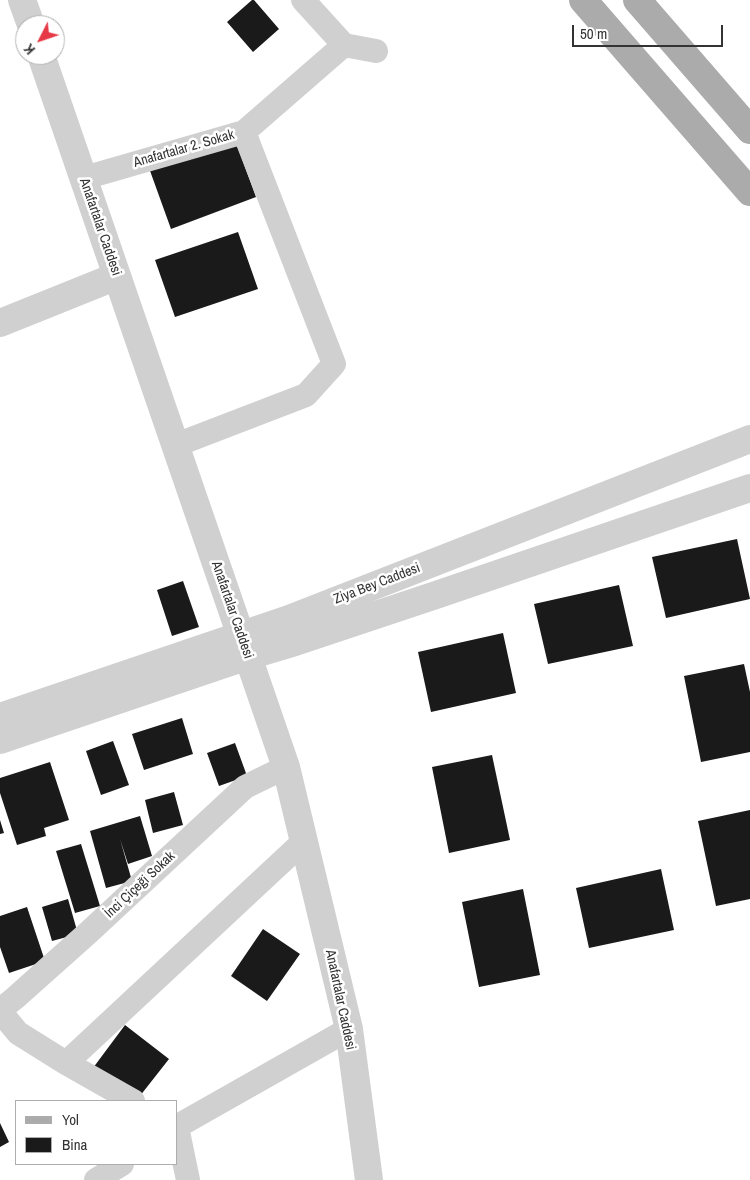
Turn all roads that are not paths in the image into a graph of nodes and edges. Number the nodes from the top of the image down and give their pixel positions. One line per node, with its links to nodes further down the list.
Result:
1 (22, 0): 5 (street)
2 (303, 0): 6 (street)
3 (583, 0): 12 (main road)
4 (637, 0): 9 (main road)
5 (27, 15)
6 (344, 45): 7 (street); 10 (street, Anafartalar 2. Sokak)
7 (376, 51)
8 (44, 65): 11 (street, Anafartalar Caddesi)
9 (750, 130)
10 (244, 132): 11 (street, Anafartalar 2. Sokak); 16 (street)
11 (84, 178): 13 (street, Anafartalar Caddesi)
12 (750, 192)
13 (117, 276): 14 (street); 16 (street, Anafartalar Caddesi)
14 (0, 323)
15 (750, 439): 18 (street, Ziya Bey Caddesi)
16 (176, 445): 18 (street, Anafartalar Caddesi)
17 (750, 488): 18 (street, Ziya Bey Caddesi)
18 (244, 645): 19 (street, Ziya Bey Caddesi); 20 (street, Ziya Bey Caddesi); 21 (street, Anafartalar Caddesi)
19 (0, 717)
20 (0, 740)
21 (286, 768): 22 (street, Anafartalar Caddesi); 23 (street, İnci Çiçeği Sokak)
22 (304, 842): 24 (street, Anafartalar Caddesi); 26 (street)
23 (0, 1011): 25 (street)
24 (349, 1029): 28 (street); 33 (street, Anafartalar Caddesi)
25 (9, 1038): 26 (street)
26 (66, 1063): 27 (street)
27 (131, 1100)
28 (178, 1126)
29 (178, 1132): 32 (street)
30 (120, 1165): 31 (street)
31 (96, 1180)
32 (188, 1180)
33 (369, 1180)

